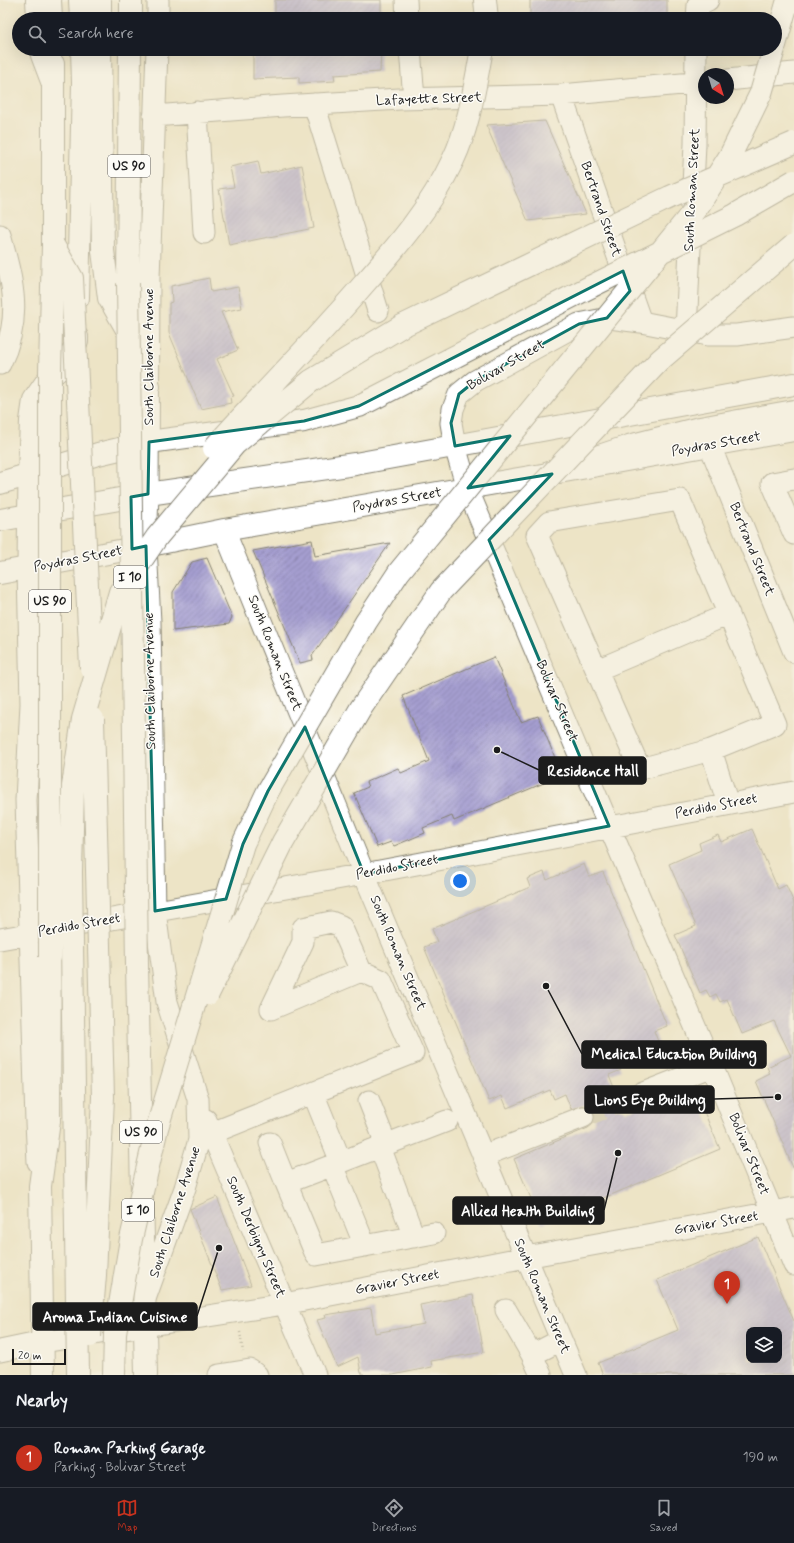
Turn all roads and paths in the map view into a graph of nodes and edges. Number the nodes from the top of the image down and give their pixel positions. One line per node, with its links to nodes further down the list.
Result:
1 (37, 0): 11 (main road)
2 (50, 0): 12 (main road)
3 (80, 0): 13 (main road)
4 (100, 0): 14 (main road)
5 (131, 0): 15 (main road)
6 (158, 0): 16 (street)
7 (406, 0): 17 (street)
8 (485, 0): 18 (main road)
9 (708, 0): 19 (street)
10 (788, 0): 20 (main road)
11 (38, 12)
12 (51, 12)
13 (81, 12)
14 (100, 12)
15 (131, 12)
16 (158, 12)
17 (407, 12)
18 (486, 12)
19 (698, 12)
20 (782, 21)
21 (42, 56): 35 (main road)
22 (52, 56): 35 (main road, US 90)
23 (82, 56): 44 (main road)
24 (100, 56): 44 (main road)
25 (130, 56): 106 (main road, South Claiborne Avenue / US 90, bridge)
26 (157, 56): 41 (street, South Claiborne Avenue)
27 (411, 56): 37 (street)
28 (481, 56): 71 (main road, bridge)
29 (697, 56): 31 (street, South Roman Street)
30 (772, 56): 86 (main road, bridge)
31 (698, 68)
32 (794, 73): 33 (street)
33 (734, 79)
34 (698, 83): 36 (street, Lafayette Street)
35 (53, 84): 47 (main road, US 90)
36 (561, 95): 37 (street, Lafayette Street); 50 (street, Bertrand Street)
37 (414, 99): 38 (street, Lafayette Street)
38 (314, 104): 40 (street, Lafayette Street); 49 (street)
39 (698, 104): 52 (street, South Roman Street)
40 (197, 112): 41 (street, Lafayette Street); 45 (street)
41 (154, 116): 55 (street, South Claiborne Avenue)
42 (794, 142): 71 (main road, I 10, bridge)
43 (794, 182): 58 (main road, bridge)
44 (92, 183): 55 (main road); 61 (main road)
45 (204, 233)
46 (0, 235): 53 (street)
47 (53, 245): 100 (main road, US 90, bridge); 118 (main road, bridge)
48 (794, 245): 86 (main road, I 10, bridge)
49 (378, 311)
50 (641, 322): 52 (street); 59 (street, Bolivar Street)
51 (794, 327): 52 (street)
52 (686, 331)
53 (0, 364)
54 (794, 384): 59 (main road)
55 (149, 387): 58 (street, South Claiborne Avenue)
56 (794, 411): 62 (main road)
57 (794, 430): 60 (main road, Poydras Street)
58 (149, 442): 61 (main road); 66 (street, South Claiborne Avenue)
59 (455, 446): 65 (street, Bolivar Street); 66 (main road)
60 (710, 446): 62 (main road, Poydras Street); 75 (street, Bertrand Street)
61 (29, 474): 64 (main road); 67 (street)
62 (542, 475): 65 (main road, Poydras Street)
63 (794, 479): 70 (street)
64 (0, 483)
65 (467, 488): 69 (main road, Poydras Street); 80 (street, Bolivar Street)
66 (148, 494): 67 (main road); 71 (street, South Claiborne Avenue)
67 (29, 514): 68 (main road); 72 (street)
68 (0, 520)
69 (224, 530): 71 (main road, Poydras Street); 81 (street, South Roman Street)
70 (794, 534)
71 (151, 542): 72 (main road, Poydras Street); 82 (street, South Claiborne Avenue); 117 (main road, I 10, bridge)
72 (28, 569): 73 (main road, Poydras Street); 83 (street)
73 (0, 573)
74 (729, 614): 76 (street); 76 (street); 77 (street)
75 (794, 652)
76 (597, 670): 77 (street)
77 (711, 750): 79 (street)
78 (794, 792): 79 (street, Perdido Street)
79 (728, 804): 80 (street, Perdido Street)
80 (609, 826): 81 (street, Perdido Street); 87 (street, Bolivar Street)
81 (364, 874): 82 (street, Perdido Street); 97 (street, South Roman Street)
82 (155, 911): 83 (street, Perdido Street); 89 (street, South Claiborne Avenue)
83 (31, 933): 84 (street, Perdido Street); 100 (street)
84 (0, 939)
85 (361, 971): 85 (street); 88 (street)
86 (181, 1049): 119 (main road, I 10, bridge)
87 (712, 1066): 90 (street); 102 (street, Bolivar Street)
88 (314, 1093): 94 (street); 98 (street)
89 (198, 1099): 94 (street, South Derbigny Street); 106 (street, South Claiborne Avenue)
90 (628, 1099)
91 (369, 1102): 96 (street)
92 (583, 1117): 97 (street)
93 (447, 1121): 96 (street)
94 (212, 1133): 107 (street, South Derbigny Street)
95 (270, 1143): 99 (street)
96 (383, 1146): 98 (street); 103 (street)
97 (483, 1156): 104 (street, South Roman Street)
98 (337, 1163): 99 (street); 103 (street)
99 (286, 1183): 103 (street)
100 (40, 1186): 112 (main road, US 90)
101 (794, 1208): 102 (street, Gravier Street)
102 (773, 1212): 104 (street, Gravier Street); 105 (street, Bolivar Street)
103 (365, 1246)
104 (526, 1258): 107 (street, Gravier Street); 111 (street, South Roman Street)
105 (794, 1265)
106 (145, 1299): 109 (main road, South Claiborne Avenue / US 90)
107 (284, 1304): 109 (street, Gravier Street); 123 (street, South Derbigny Street)
108 (506, 1310): 115 (street)
109 (146, 1326): 112 (street, Gravier Street); 120 (main road, South Claiborne Avenue / US 90)
110 (240, 1332): 113 (path)
111 (561, 1340): 115 (street); 125 (street, South Roman Street)
112 (43, 1342): 114 (street, Gravier Street); 116 (main road, US 90)
113 (243, 1349)
114 (0, 1351)
115 (532, 1355): 124 (street)
116 (44, 1375)
117 (78, 1375)
118 (86, 1375)
119 (114, 1375)
120 (146, 1375)
121 (219, 1375): 122 (street)
122 (257, 1375)
123 (315, 1375)
124 (541, 1375)
125 (576, 1375)

